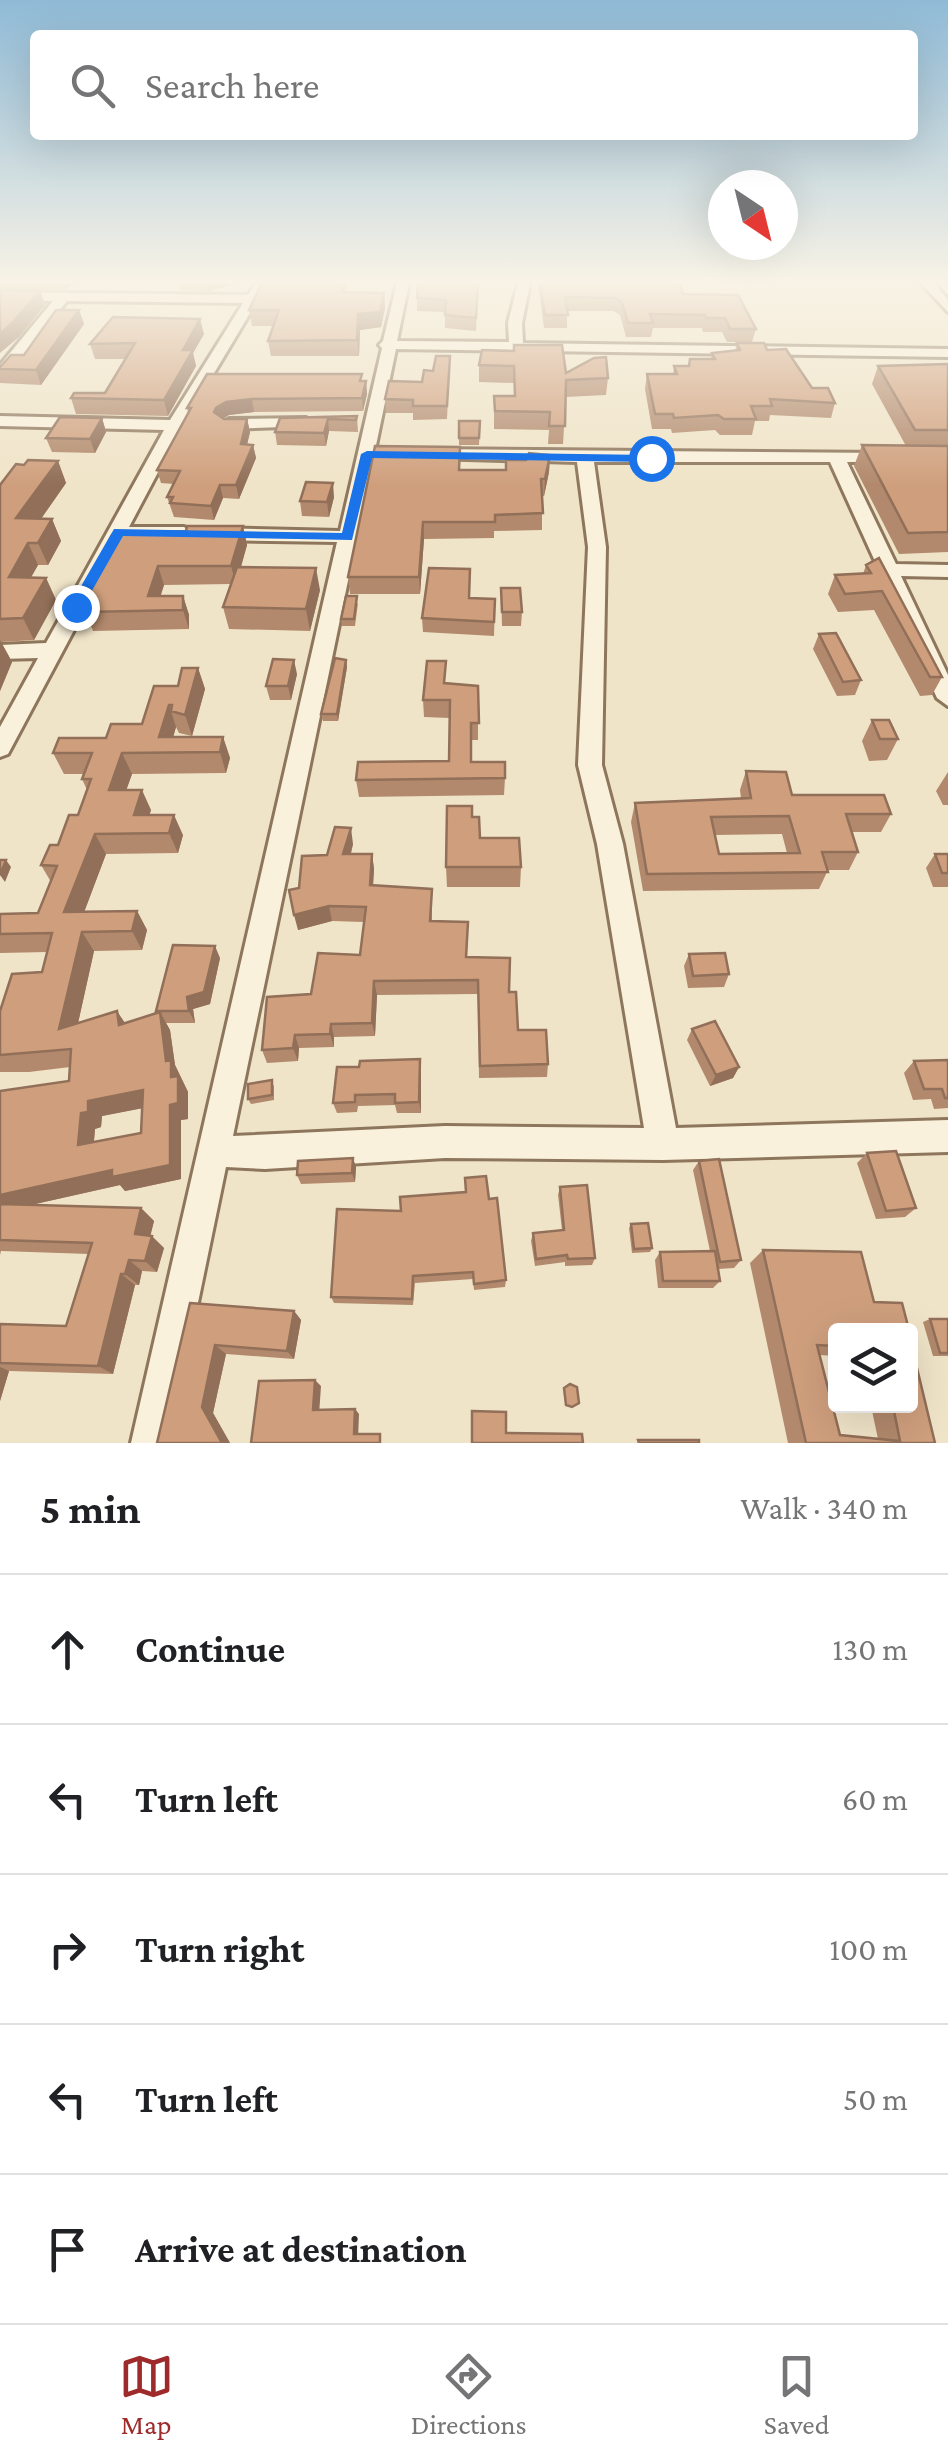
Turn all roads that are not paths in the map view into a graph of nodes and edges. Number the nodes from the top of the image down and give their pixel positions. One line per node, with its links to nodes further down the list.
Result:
1 (20, 350): 6 (street)
2 (221, 350): 10 (street)
3 (385, 350): 16 (street)
4 (804, 350): 5 (street)
5 (948, 353)
6 (0, 375)
7 (0, 420): 10 (street)
8 (321, 422): 9 (street)
9 (229, 424)
10 (175, 425): 15 (street)
11 (415, 454): 12 (street)
12 (585, 457): 13 (street); 24 (street)
13 (838, 458): 14 (street); 17 (street)
14 (910, 458)
15 (118, 532): 16 (street); 19 (street)
16 (348, 537): 25 (street)
17 (892, 570): 18 (street); 21 (street)
18 (948, 572)
19 (51, 650): 20 (street); 22 (street)
20 (0, 652)
21 (948, 698)
22 (0, 748)
23 (948, 1136): 24 (street)
24 (662, 1144): 25 (street)
25 (216, 1151): 26 (street)
26 (150, 1443)

